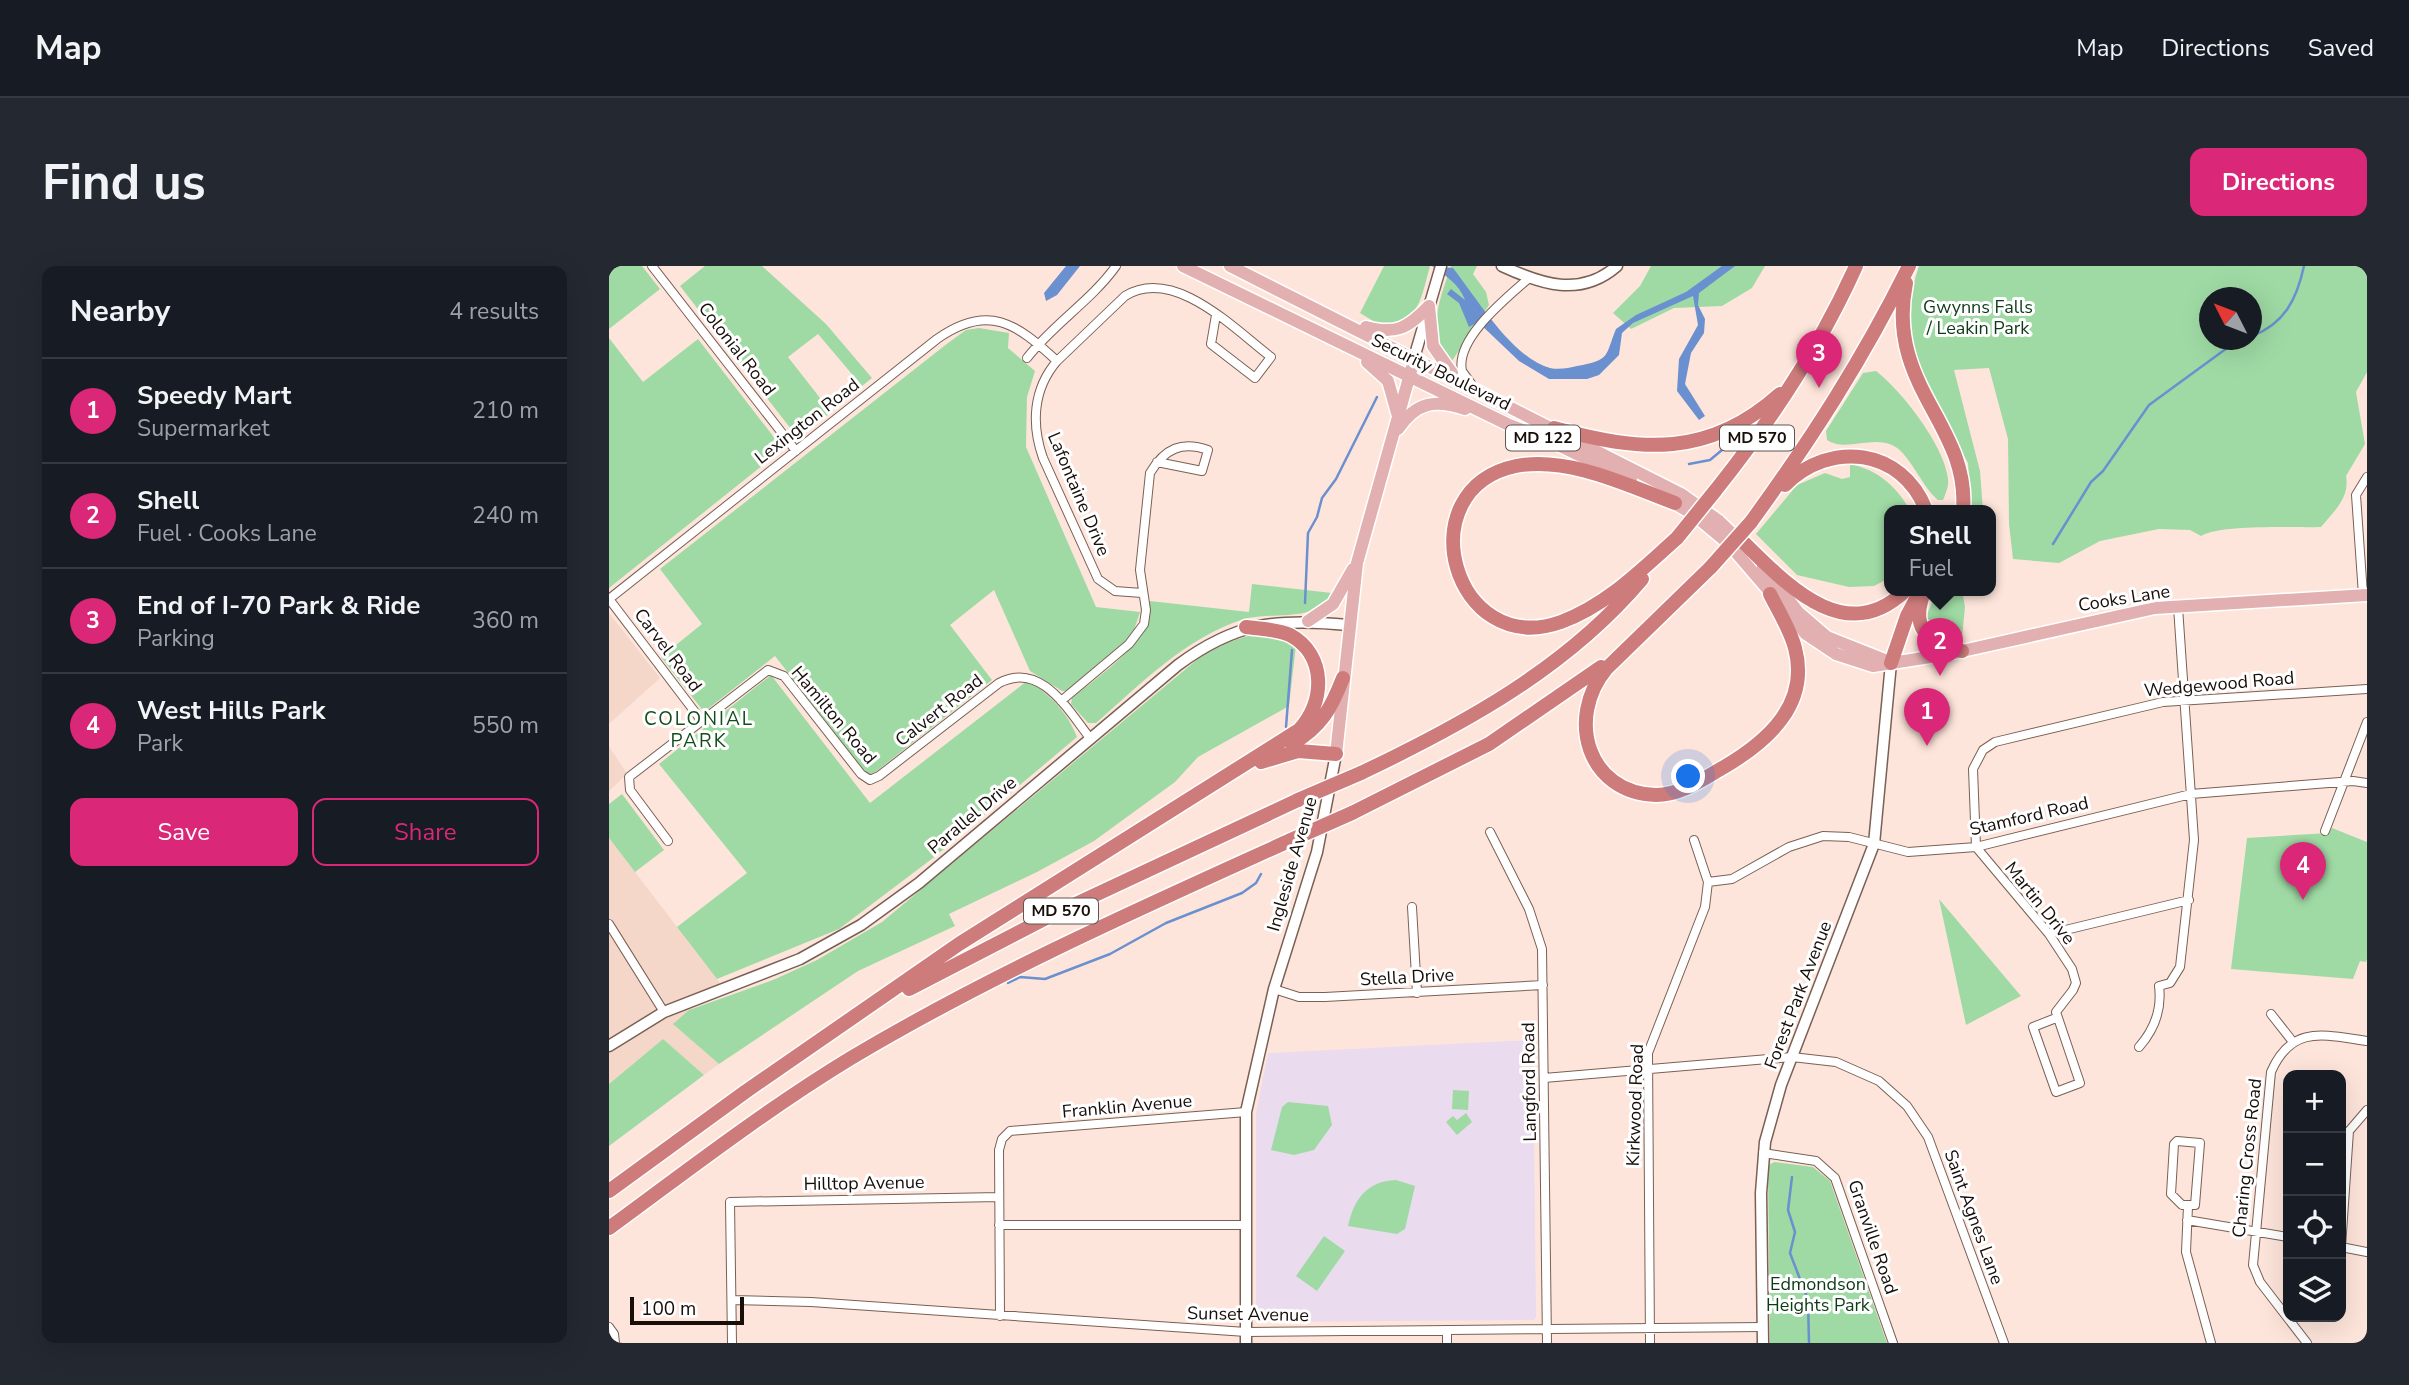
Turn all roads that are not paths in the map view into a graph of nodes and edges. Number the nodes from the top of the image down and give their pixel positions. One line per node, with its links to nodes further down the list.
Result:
1 (652, 266): 27 (street, Colonial Road)
2 (1116, 266): 14 (street)
3 (1183, 266): 15 (main road, Security Boulevard / MD 122)
4 (1230, 266): 13 (main road, Security Boulevard / MD 122)
5 (1441, 266): 11 (street)
6 (1502, 266): 10 (street)
7 (1615, 266): 10 (street)
8 (1856, 266): 21 (highway, MD 570)
9 (1910, 266): 32 (highway); 33 (highway, MD 570)
10 (1529, 278): 22 (street)
11 (1431, 302): 13 (main road); 17 (street); 20 (main road)
12 (1216, 315): 12 (street, Lafontaine Drive); 18 (street, Lafontaine Drive)
13 (1338, 319): 17 (main road, Security Boulevard / MD 122)
14 (1038, 343): 16 (street); 18 (street); 27 (street, Lexington Road)
15 (1344, 345): 19 (main road, Security Boulevard / MD 122); 23 (main road)
16 (1027, 358)
17 (1415, 358): 19 (main road, Ingleside Avenue); 20 (main road, Security Boulevard / MD 122)
18 (1057, 361): 37 (street, Lafontaine Drive)
19 (1409, 375): 23 (main road, Ingleside Avenue); 24 (main road, Security Boulevard / MD 122)
20 (1460, 381): 22 (main road, Security Boulevard / MD 122)
21 (1794, 382): 25 (highway); 35 (highway, MD 570, bridge)
22 (1475, 388): 25 (main road, Security Boulevard / MD 122)
23 (1398, 416): 26 (main road, Ingleside Avenue)
24 (1507, 424): 26 (main road); 30 (main road, Security Boulevard / MD 122)
25 (1554, 428): 34 (main road, Security Boulevard / MD 122)
26 (1390, 442): 36 (main road, Ingleside Avenue)
27 (796, 451): 43 (street, Lexington Road)
28 (1157, 462): 28 (street); 37 (street)
29 (2364, 480): 39 (street)
30 (1675, 503): 35 (highway); 38 (main road, Security Boulevard / MD 122)
31 (1924, 505): 33 (highway)
32 (1963, 505)
33 (1751, 522): 48 (highway, MD 570, bridge)
34 (1738, 537): 40 (highway); 50 (main road, Security Boulevard / MD 122)
35 (1677, 538): 82 (highway, MD 570, bridge)
36 (1357, 563): 45 (main road); 46 (main road, Ingleside Avenue)
37 (1142, 593): 53 (street)
38 (1770, 594): 48 (highway); 50 (main road, Security Boulevard / MD 122)
39 (2365, 595): 44 (main road, Cooks Lane)
40 (1898, 596)
41 (1921, 596): 50 (highway)
42 (1923, 596): 49 (highway)
43 (609, 598): 55 (street, Carvel Road)
44 (2178, 607): 49 (main road, Cooks Lane / MD 122); 54 (street)
45 (1308, 621): 46 (street, Parallel Drive); 47 (street, Parallel Drive)
46 (1348, 625): 51 (main road, Ingleside Avenue)
47 (1246, 627): 57 (street, Parallel Drive); 64 (highway)
48 (1634, 643): 100 (highway, MD 570, bridge)
49 (1962, 650): 50 (main road, Cooks Lane / MD 122)
50 (1891, 663): 69 (street, Forest Park Avenue)
51 (1343, 678): 58 (main road, Ingleside Avenue); 59 (highway)
52 (2367, 689): 54 (street, Wedgewood Road)
53 (1061, 701): 57 (street, Calvert Road); 60 (street, Calvert Road)
54 (2185, 701): 63 (street); 70 (street, Wedgewood Road)
55 (701, 720): 60 (street, Hamilton Road); 68 (street)
56 (2367, 722): 61 (street)
57 (1090, 738): 79 (street, Parallel Drive)
58 (1336, 754): 59 (highway); 77 (street, Ingleside Avenue)
59 (1270, 757): 64 (highway)
60 (870, 780)
61 (2344, 782): 62 (street, Stamford Road); 63 (street, Stamford Road); 65 (street)
62 (2367, 783)
63 (2191, 793): 70 (street, Stamford Road); 72 (street)
64 (1141, 831): 82 (highway)
65 (2325, 831)
66 (1490, 832): 76 (street, Langford Road)
67 (1694, 840): 71 (street, Kirkwood Road)
68 (668, 841)
69 (1874, 844): 70 (street, Stamford Road); 71 (street, Stamford Road); 87 (street, Forest Park Avenue)
70 (1976, 847): 75 (street, Martin Drive)
71 (1708, 882): 88 (street, Kirkwood Road)
72 (2189, 900): 75 (street); 86 (street)
73 (1412, 906): 78 (street)
74 (609, 924): 79 (street)
75 (2049, 934): 81 (street, Martin Drive)
76 (1543, 985): 78 (street, Stella Drive); 89 (street, Langford Road)
77 (1274, 989): 78 (street, Stella Drive); 91 (street, Ingleside Avenue)
78 (1417, 993)
79 (664, 1012): 85 (street, Parallel Drive)
80 (2271, 1014): 84 (street)
81 (2056, 1018): 81 (street)
82 (830, 1035): 93 (highway, MD 570)
83 (2367, 1041): 84 (street)
84 (2293, 1042): 101 (street, Charing Cross Road)
85 (609, 1046)
86 (2139, 1047)
87 (1792, 1057): 88 (street, Saint Agnes Lane); 92 (street, Forest Park Avenue); 122 (street, Saint Agnes Lane)
88 (1648, 1069): 89 (street, Saint Agnes Lane); 109 (street, Kirkwood Road)
89 (1544, 1078): 110 (street, Langford Road)
90 (2367, 1110): 94 (street)
91 (1246, 1112): 95 (street, Franklin Avenue); 98 (street, Ingleside Avenue)
92 (1763, 1153): 108 (street, Forest Park Avenue); 121 (street, Granville Road)
93 (609, 1191)
94 (2345, 1196)
95 (999, 1197): 99 (street); 105 (street, Hilltop Avenue)
96 (2187, 1206): 96 (street); 97 (street)
97 (2187, 1220): 101 (street); 123 (street)
98 (1245, 1225): 99 (street); 113 (street, Ingleside Avenue)
99 (999, 1226): 106 (street)
100 (609, 1228)
101 (2257, 1231): 102 (street); 124 (street, Charing Cross Road)
102 (2283, 1236)
103 (2346, 1248): 104 (street)
104 (2367, 1252)
105 (732, 1300): 106 (street, Sunset Avenue); 115 (street)
106 (1000, 1316): 113 (street, Sunset Avenue)
107 (609, 1327): 114 (street)
108 (1763, 1327): 109 (street, Sunset Avenue); 120 (street, Forest Park Avenue)
109 (1650, 1328): 110 (street, Sunset Avenue); 119 (street, Kirkwood Road)
110 (1547, 1329): 111 (street, Sunset Avenue); 118 (street, Langford Road)
111 (1447, 1330): 112 (street, Sunset Avenue); 117 (street)
112 (1347, 1331): 113 (street, Sunset Avenue); 116 (street)
113 (1246, 1338)
114 (615, 1343)
115 (732, 1343)
116 (1347, 1343)
117 (1447, 1343)
118 (1547, 1343)
119 (1650, 1343)
120 (1763, 1343)
121 (1893, 1343)
122 (2004, 1343)
123 (2211, 1343)
124 (2307, 1343)

